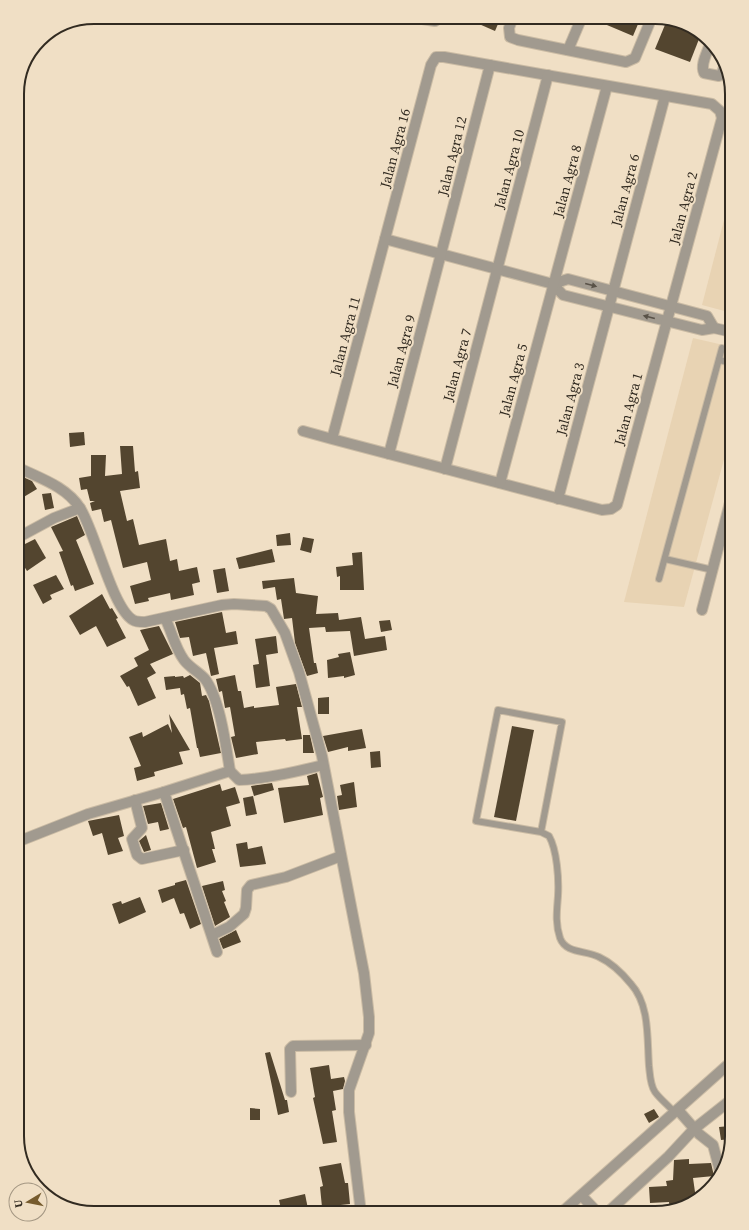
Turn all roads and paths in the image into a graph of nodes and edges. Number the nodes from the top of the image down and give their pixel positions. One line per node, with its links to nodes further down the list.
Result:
1 (510, 24): 5 (street)
2 (579, 24): 5 (street)
3 (649, 24): 5 (street)
4 (708, 49): 7 (street)
5 (568, 50)
6 (490, 65): 8 (street); 11 (street, Jalan Agra 16); 12 (street, Jalan Agra 12)
7 (722, 73)
8 (548, 75): 9 (street); 13 (street, Jalan Agra 10)
9 (607, 86): 10 (street); 14 (street, Jalan Agra 8)
10 (665, 96): 15 (street, Jalan Agra 6); 16 (street, Jalan Agra 2)
11 (385, 239): 12 (street); 25 (street, Jalan Agra 11)
12 (441, 254): 13 (street); 26 (street, Jalan Agra 9)
13 (497, 269): 14 (street); 27 (street, Jalan Agra 7)
14 (553, 284): 15 (street, one-way to 15); 17 (street); 29 (street, Jalan Agra 5)
15 (613, 291): 16 (street); 17 (street, Jalan Agra 6)
16 (671, 306): 18 (street, Jalan Agra 2); 19 (street)
17 (609, 307): 18 (street, one-way to 17); 30 (street, Jalan Agra 3)
18 (667, 321): 19 (street); 30 (street, Jalan Agra 1)
19 (714, 328): 20 (street)
20 (725, 330)
21 (722, 348): 22 (lane)
22 (719, 360): 23 (lane); 34 (lane)
23 (725, 361)
24 (303, 431): 25 (street)
25 (332, 439): 26 (street)
26 (389, 454): 27 (street)
27 (444, 469): 29 (street)
28 (24, 470): 31 (street)
29 (500, 483): 30 (street)
30 (558, 499)
31 (80, 508): 33 (street); 38 (street)
32 (725, 523): 35 (street)
33 (24, 534)
34 (665, 559): 35 (lane); 36 (lane)
35 (713, 570): 37 (street)
36 (659, 579)
37 (702, 610)
38 (165, 618): 39 (street); 40 (street)
39 (323, 766): 40 (street); 46 (street)
40 (230, 771): 41 (street)
41 (164, 792): 42 (street); 45 (street)
42 (135, 800): 44 (street); 45 (street)
43 (541, 832): 43 (lane); 53 (lane)
44 (24, 839)
45 (184, 850): 47 (street)
46 (341, 856): 47 (street); 49 (street)
47 (212, 935): 48 (street)
48 (217, 952)
49 (366, 1045): 51 (street); 57 (street)
50 (725, 1068): 53 (street)
51 (291, 1092)
52 (725, 1103): 54 (street)
53 (678, 1112): 54 (street); 56 (street)
54 (692, 1126): 55 (street); 60 (street)
55 (719, 1166)
56 (582, 1196): 58 (street); 59 (street)
57 (360, 1206)
58 (570, 1206)
59 (591, 1206)
60 (614, 1206)

